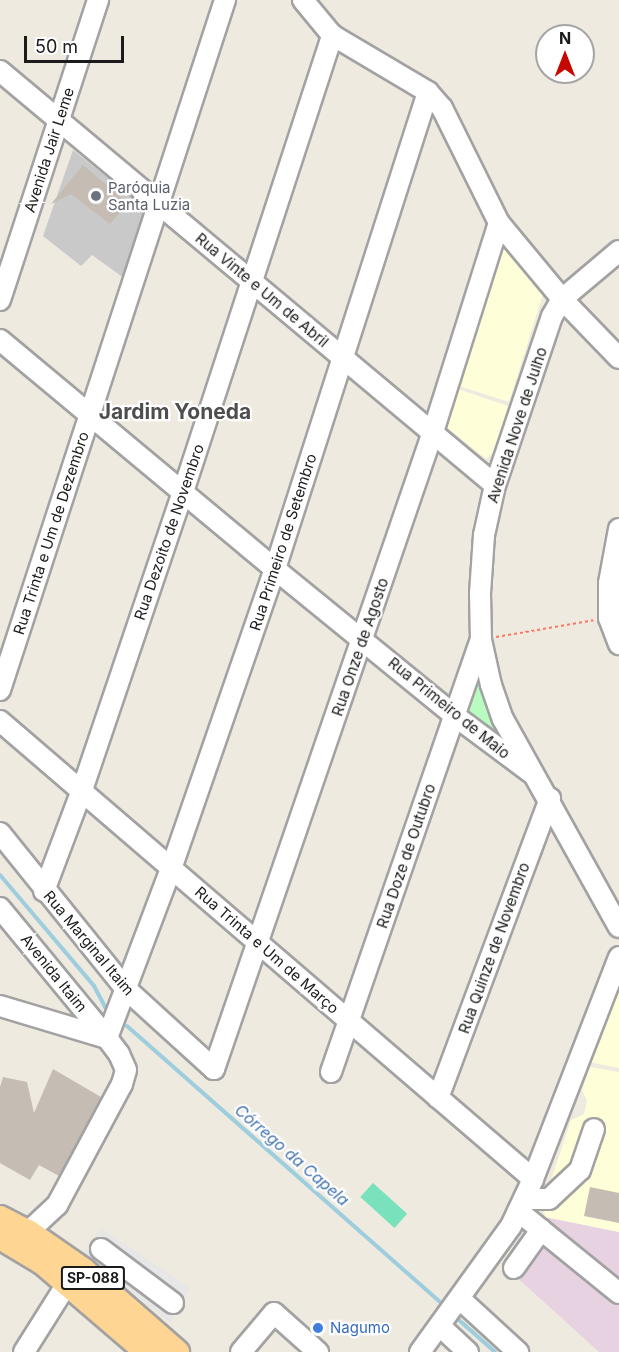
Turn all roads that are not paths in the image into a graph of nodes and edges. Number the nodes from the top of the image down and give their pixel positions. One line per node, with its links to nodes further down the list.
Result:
1 (98, 0): 7 (street, Avenida Jair Leme)
2 (225, 0): 8 (street, Rua Trinta e Um de Dezembro)
3 (303, 0): 4 (street)
4 (332, 35): 6 (street); 11 (street, Rua Dezoito de Novembro)
5 (0, 71): 7 (street, Rua Vinte e Um de Abril)
6 (428, 92): 9 (street); 15 (street, Rua Primeiro de Setembro)
7 (58, 121): 8 (street, Rua Vinte e Um de Abril); 13 (street, Avenida Jair Leme)
8 (160, 205): 11 (street, Rua Vinte e Um de Abril); 17 (street, Rua Trinta e Um de Dezembro)
9 (499, 223): 12 (street); 18 (street, Rua Onze de Agosto)
10 (619, 251): 12 (street)
11 (251, 281): 15 (street, Rua Vinte e Um de Abril); 20 (street, Rua Dezoito de Novembro)
12 (562, 299): 16 (street); 19 (street, Avenida Nove de Julho)
13 (0, 300)
14 (0, 340): 17 (street, Rua Primeiro de Maio)
15 (343, 357): 18 (street, Rua Vinte e Um de Abril); 22 (street, Rua Primeiro de Setembro)
16 (619, 358)
17 (89, 415): 20 (street, Rua Primeiro de Maio); 26 (street, Rua Trinta e Um de Dezembro)
18 (433, 432): 19 (street, Rua Vinte e Um de Abril); 23 (street, Rua Onze de Agosto)
19 (495, 485): 24 (street, Avenida Nove de Julho)
20 (183, 492): 22 (street, Rua Primeiro de Maio); 30 (street, Rua Dezoito de Novembro)
21 (619, 529): 25 (street)
22 (275, 569): 23 (street, Rua Primeiro de Maio); 33 (street, Rua Primeiro de Setembro)
23 (363, 638): 27 (street, Rua Primeiro de Maio); 37 (street, Rua Onze de Agosto)
24 (481, 639): 27 (street, Rua Doze de Outubro); 29 (street, Avenida Nove de Julho)
25 (619, 644)
26 (0, 690)
27 (456, 716): 29 (street, Rua Primeiro de Maio); 41 (street, Rua Doze de Outubro)
28 (0, 721): 30 (street, Rua Trinta e Um de Março)
29 (537, 777): 31 (street, Avenida Nove de Julho)
30 (82, 790): 33 (street, Rua Trinta e Um de Março); 34 (street, Rua Dezoito de Novembro)
31 (550, 798): 36 (street, Avenida Nove de Julho); 45 (street, Rua Quinze de Novembro)
32 (0, 833): 34 (street, Rua Marginal Itaim)
33 (172, 866): 37 (street, Rua Trinta e Um de Março); 39 (street, Rua Primeiro de Setembro)
34 (44, 891): 39 (street, Rua Marginal Itaim)
35 (0, 908): 42 (street, Avenida Itaim)
36 (619, 927)
37 (260, 943): 41 (street, Rua Trinta e Um de Março); 43 (street, Rua Onze de Agosto)
38 (619, 957): 47 (street)
39 (126, 989): 42 (street, Rua Primeiro de Setembro); 43 (street, Rua Marginal Itaim)
40 (0, 1006): 42 (street)
41 (348, 1022): 44 (street, Rua Doze de Outubro); 45 (street, Rua Trinta e Um de Março)
42 (106, 1038): 51 (street, Avenida Itaim)
43 (214, 1069)
44 (331, 1072)
45 (438, 1098): 47 (street, Rua Trinta e Um de Março)
46 (594, 1129): 48 (street)
47 (533, 1179): 48 (street)
48 (521, 1205): 50 (street); 58 (street)
49 (0, 1218): 51 (main road, SP-088)
50 (541, 1230): 54 (street); 57 (street)
51 (28, 1232): 59 (main road, SP-088)
52 (0, 1237): 56 (main road, SP-088)
53 (101, 1249): 55 (street)
54 (514, 1268)
55 (136, 1275): 59 (street); 60 (street)
56 (68, 1282): 62 (street); 63 (main road, SP-088)
57 (619, 1293)
58 (460, 1299): 61 (street); 69 (street)
59 (118, 1300): 64 (main road, SP-088)
60 (173, 1303)
61 (441, 1327): 67 (street); 68 (street)
62 (24, 1352)
63 (147, 1352)
64 (177, 1352)
65 (241, 1352): 66 (street)
66 (318, 1352)
67 (420, 1352)
68 (468, 1352)
69 (518, 1352)

